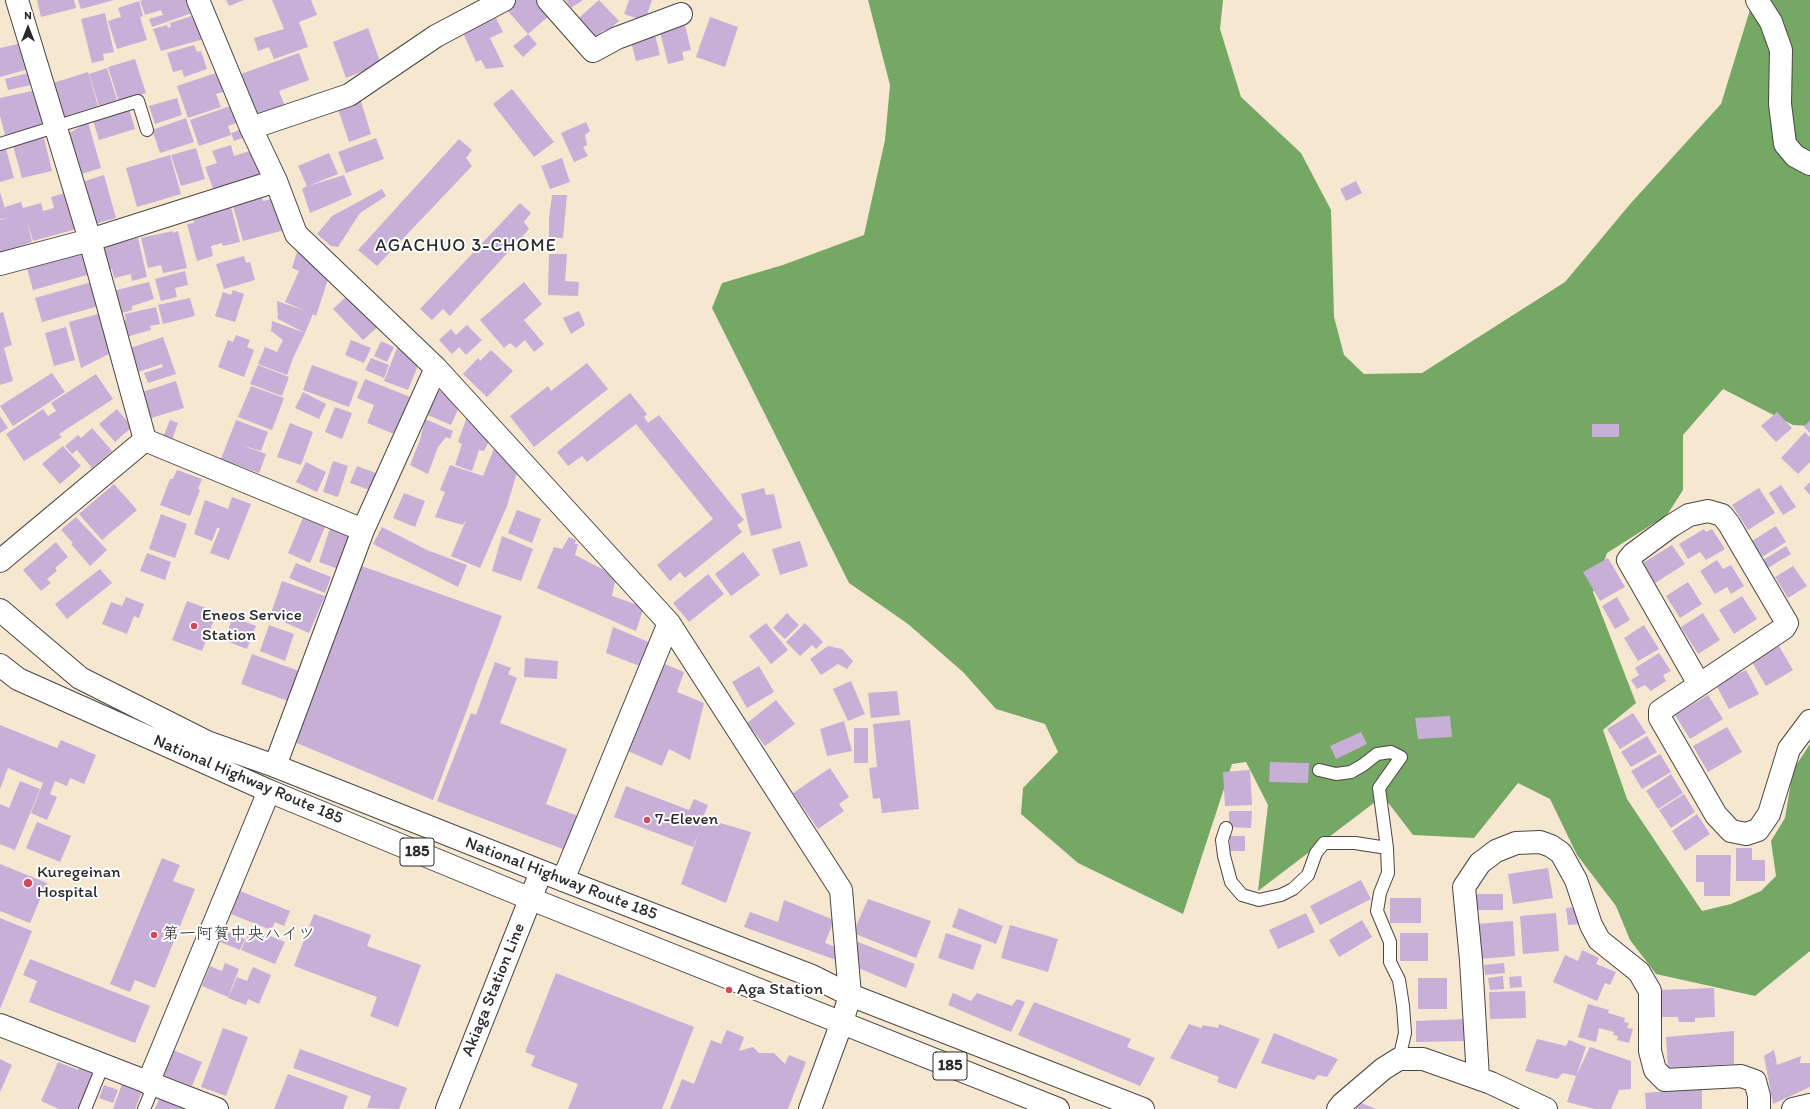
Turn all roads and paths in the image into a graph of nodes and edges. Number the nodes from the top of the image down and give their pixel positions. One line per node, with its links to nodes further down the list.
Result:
1 (17, 0): 7 (main road)
2 (198, 0): 8 (main road)
3 (504, 0): 8 (main road)
4 (548, 0): 6 (main road)
5 (1757, 0): 11 (main road)
6 (681, 14)
7 (57, 128): 9 (lane); 10 (lane); 13 (main road)
8 (251, 128): 12 (main road)
9 (147, 130)
10 (0, 144)
11 (1810, 164)
12 (276, 181): 13 (main road); 15 (main road)
13 (90, 240): 14 (main road); 16 (main road)
14 (0, 264)
15 (436, 368): 17 (main road); 20 (main road)
16 (145, 440): 17 (main road); 18 (main road)
17 (363, 530): 24 (main road)
18 (0, 561)
19 (0, 610): 24 (main road, National Highway Route 185 / 185)
20 (669, 623): 30 (main road); 32 (main road)
21 (0, 665): 26 (main road, National Highway Route 185 / 185)
22 (1699, 684): 22 (main road); 23 (main road)
23 (1810, 721)
24 (275, 766): 29 (main road, National Highway Route 185 / 185)
25 (1319, 770): 28 (lane)
26 (269, 792): 31 (main road, National Highway Route 185 / 185); 38 (main road)
27 (1226, 828): 28 (lane)
28 (1387, 848): 35 (lane)
29 (541, 872): 30 (main road, National Highway Route 185 / 185); 31 (main road, Akiaga Station Line)
30 (563, 880): 32 (main road, National Highway Route 185 / 185)
31 (531, 899): 33 (main road, National Highway Route 185 / 185); 43 (main road, Akiaga Station Line)
32 (850, 995): 33 (main road); 46 (main road, National Highway Route 185 / 185)
33 (842, 1022): 44 (main road); 45 (main road, National Highway Route 185 / 185)
34 (0, 1025): 36 (main road)
35 (1398, 1059): 37 (main road); 47 (main road)
36 (103, 1065): 38 (main road); 40 (lane)
37 (1478, 1078): 48 (main road); 49 (main road)
38 (151, 1084): 41 (lane); 42 (main road)
39 (1810, 1105): 50 (main road)
40 (85, 1109)
41 (144, 1109)
42 (217, 1109)
43 (447, 1109)
44 (810, 1109)
45 (1058, 1109)
46 (1143, 1109)
47 (1338, 1109)
48 (1546, 1109)
49 (1759, 1109)
50 (1793, 1109)

